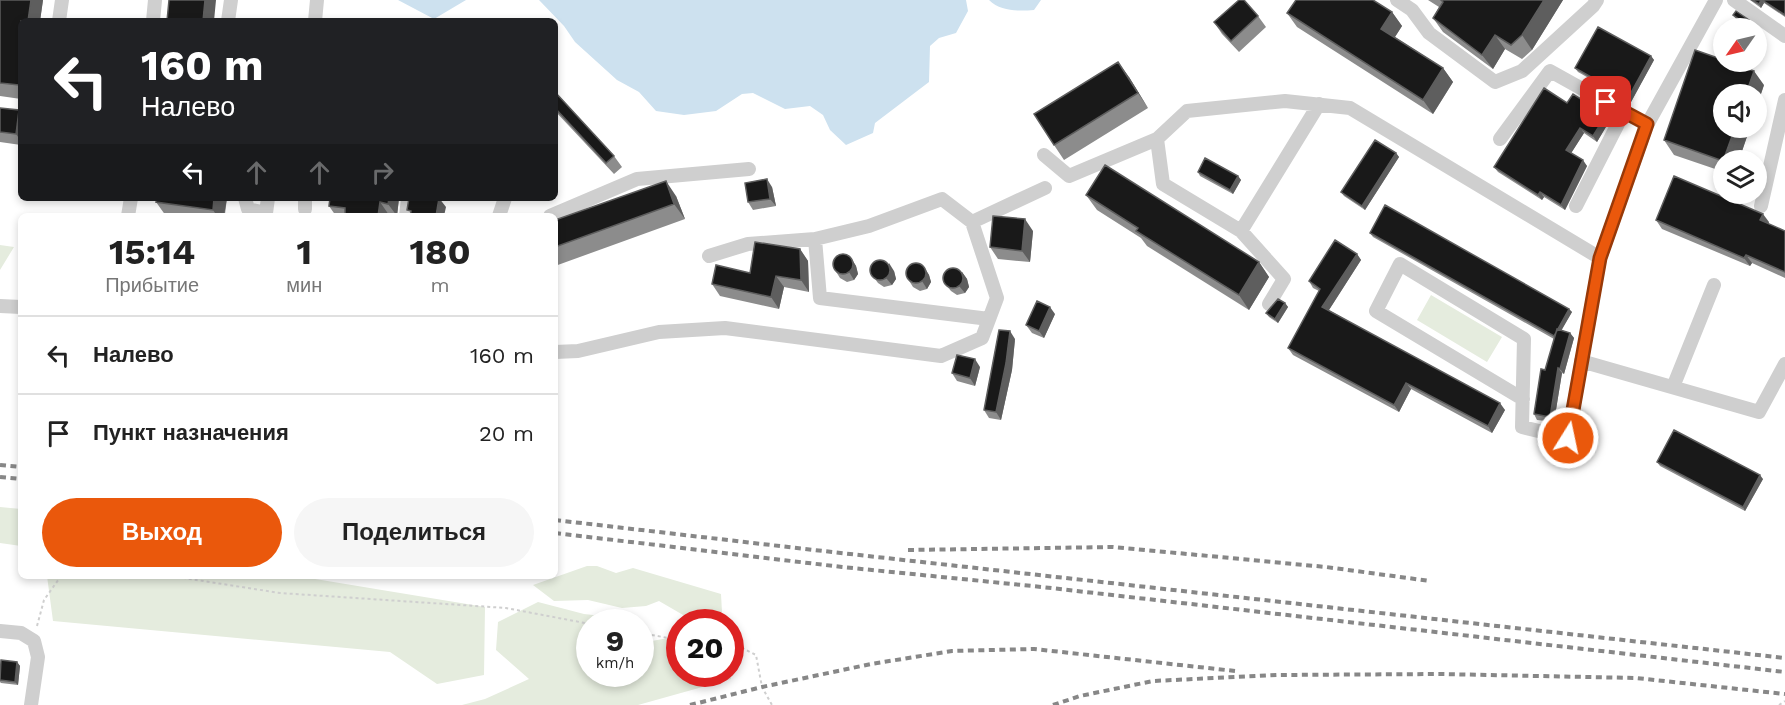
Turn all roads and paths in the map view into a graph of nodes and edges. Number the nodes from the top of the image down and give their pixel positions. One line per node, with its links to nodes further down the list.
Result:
1 (62, 0): 9 (street)
2 (155, 0): 10 (street)
3 (231, 0): 11 (street)
4 (317, 0): 12 (street)
5 (1397, 0): 6 (street)
6 (1597, 0)
7 (1716, 0): 17 (street)
8 (1734, 0): 13 (street)
9 (59, 18)
10 (153, 18)
11 (228, 18)
12 (315, 18)
13 (1785, 36)
14 (1785, 100): 25 (street)
15 (1319, 105): 18 (street); 29 (street); 32 (street)
16 (1624, 112): 17 (street); 19 (street); 24 (street)
17 (1647, 124): 32 (street)
18 (1157, 139): 20 (street); 29 (street)
19 (1500, 139)
20 (1044, 155)
21 (749, 169): 27 (street)
22 (1045, 188): 28 (street)
23 (246, 201): 26 (street)
24 (1576, 206)
25 (1761, 206)
26 (266, 213)
27 (557, 213)
28 (972, 222): 30 (street); 37 (street)
29 (1241, 231): 34 (street)
30 (814, 239): 31 (street); 37 (street)
31 (709, 256)
32 (1600, 258): 39 (street)
33 (1714, 285): 41 (street)
34 (1269, 304)
35 (0, 306): 36 (street)
36 (18, 307)
37 (989, 319): 38 (street)
38 (558, 352)
39 (1581, 361): 41 (street); 42 (street)
40 (1785, 364): 41 (street)
41 (1673, 387)
42 (1523, 399): 42 (street)
43 (59, 579): 47 (path)
44 (190, 579): 45 (path)
45 (576, 621)
46 (0, 631): 47 (street)
47 (34, 641): 50 (street)
48 (744, 649): 51 (path)
49 (1785, 701): 52 (path)
50 (31, 705)
51 (772, 705)
52 (1779, 705)

